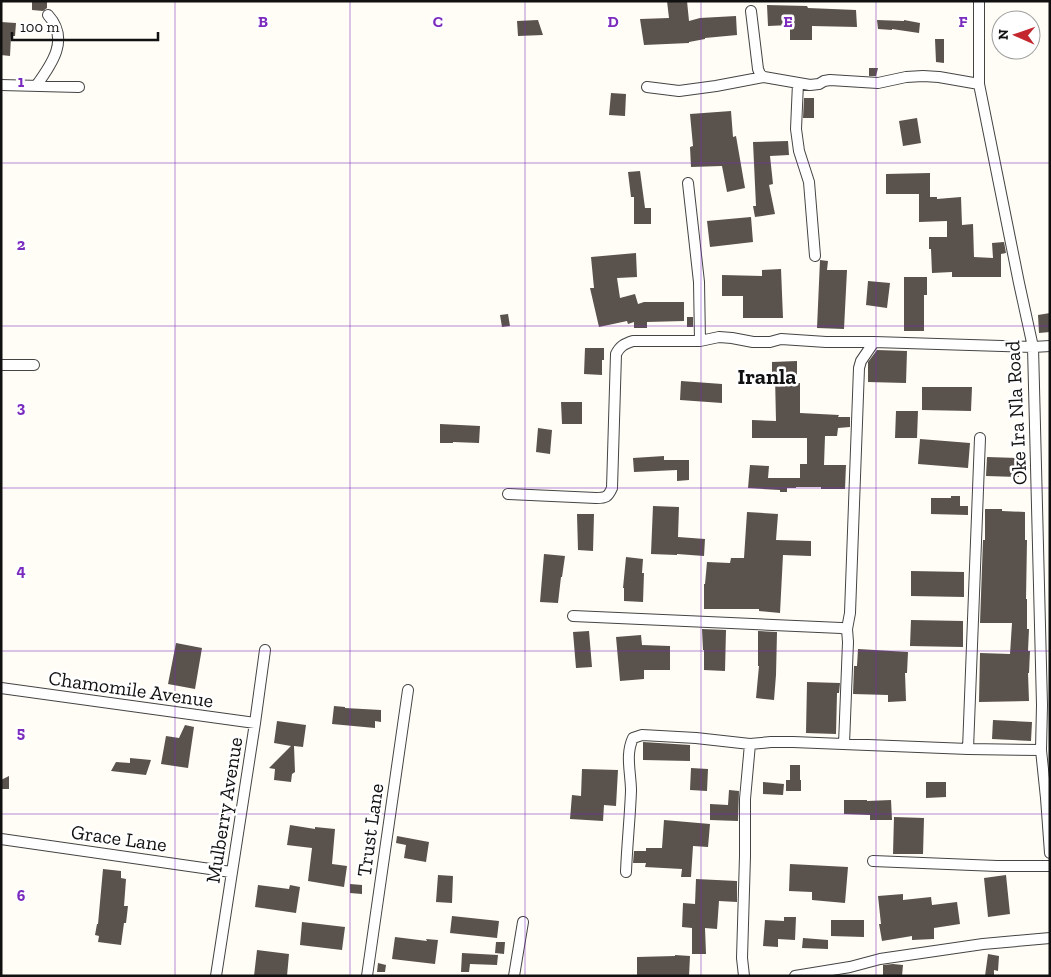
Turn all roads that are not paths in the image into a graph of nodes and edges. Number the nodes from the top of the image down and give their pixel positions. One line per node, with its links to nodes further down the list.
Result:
1 (978, 1): 6 (street, Oke Ira Nla Road)
2 (751, 11): 4 (street)
3 (48, 15): 8 (street)
4 (764, 76): 5 (street); 9 (street)
5 (798, 83): 6 (street); 12 (street)
6 (979, 84): 16 (street, Oke Ira Nla Road)
7 (1, 85): 8 (street)
8 (36, 86): 10 (street)
9 (647, 86)
10 (79, 87)
11 (688, 183): 13 (street)
12 (815, 256)
13 (700, 341): 14 (street); 20 (street)
14 (874, 342): 16 (street); 22 (street)
15 (1050, 346): 16 (street)
16 (1033, 348): 26 (street, Oke Ira Nla Road)
17 (1, 364): 18 (street)
18 (34, 365)
19 (980, 438): 30 (street)
20 (508, 494)
21 (573, 616): 22 (street)
22 (847, 629): 29 (street)
23 (265, 650): 27 (street, Mulberry Avenue)
24 (1, 688): 27 (street, Chamomile Avenue)
25 (408, 690): 41 (street, Trust Lane)
26 (1046, 705): 31 (street, Oke Ira Nla Road)
27 (255, 723): 36 (street, Mulberry Avenue)
28 (750, 744): 29 (street); 37 (street); 43 (street)
29 (844, 744): 30 (street)
30 (968, 749): 31 (street)
31 (1041, 750): 33 (street, Oke Ira Nla Road)
32 (1, 839): 36 (street, Grace Lane)
33 (1050, 853)
34 (873, 861): 35 (street)
35 (1050, 866)
36 (231, 872): 40 (street, Mulberry Avenue)
37 (626, 872)
38 (522, 922): 42 (street)
39 (1050, 938): 44 (street)
40 (216, 976)
41 (367, 976)
42 (514, 976)
43 (744, 976)
44 (795, 976)

